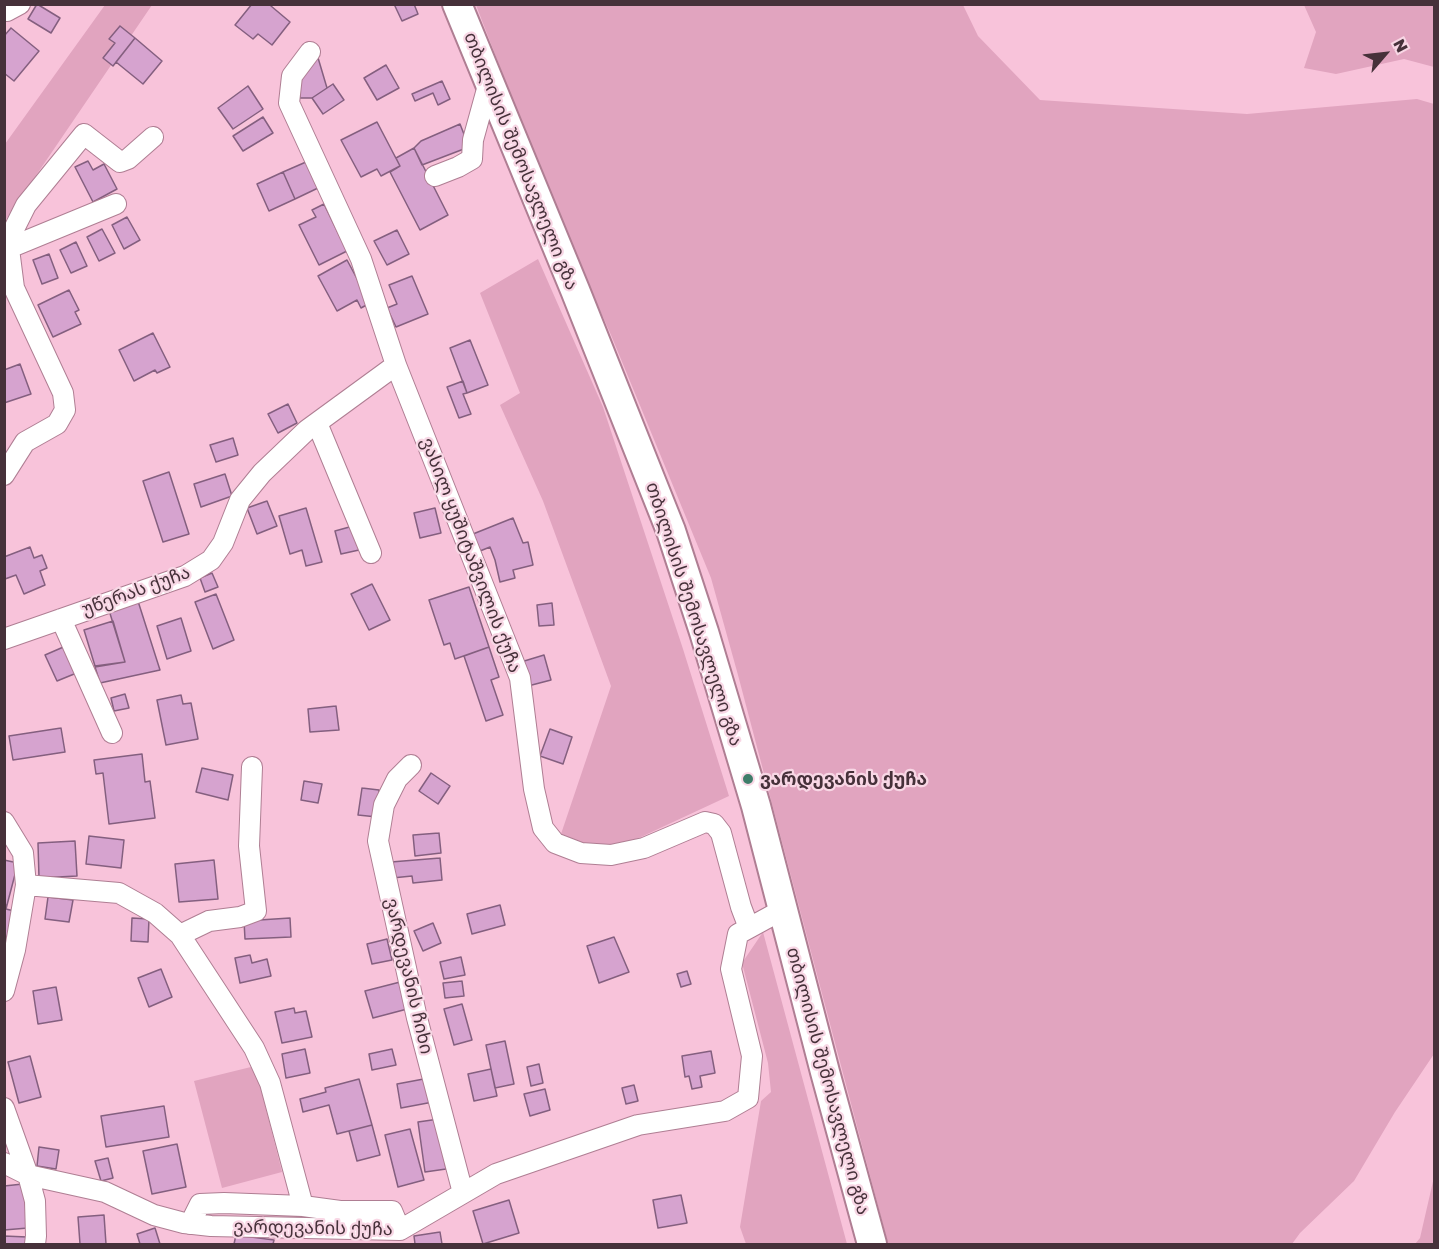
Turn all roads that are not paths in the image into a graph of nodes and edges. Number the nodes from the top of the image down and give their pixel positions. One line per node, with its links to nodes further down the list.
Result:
1 (20, 4): 3 (street)
2 (457, 4): 5 (highway, თბილისის შემოსავლელი გზა)
3 (4, 10)
4 (310, 52): 10 (street, ვასილ ყუშიტაშვილის ქუჩა)
5 (489, 82): 7 (street); 21 (highway, თბილისის შემოსავლელი გზა)
6 (153, 137): 9 (street)
7 (435, 176)
8 (116, 204): 9 (street)
9 (9, 248): 12 (street)
10 (396, 365): 11 (street, უწერას ქუჩა); 22 (street, ვასილ ყუშიტაშვილის ქუჩა)
11 (317, 423): 13 (street); 14 (street, უწერას ქუჩა)
12 (4, 475)
13 (371, 553)
14 (61, 619): 15 (street, უწერას ქუჩა); 16 (street)
15 (4, 639)
16 (112, 733)
17 (411, 765): 28 (street, ვარდევანის ჩიხი)
18 (252, 766): 23 (street)
19 (4, 822): 20 (street)
20 (26, 885): 23 (street); 24 (street)
21 (782, 910): 22 (street, ვარდევანის ქუჩა); 33 (highway, თბილისის შემოსავლელი გზა)
22 (749, 928): 28 (street, ვარდევანის ქუჩა)
23 (180, 935): 29 (street)
24 (4, 991)
25 (4, 1108): 27 (street)
26 (4, 1163): 27 (street, ვარდევანის ქუჩა)
27 (28, 1174): 30 (street, ვარდევანის ქუჩა); 32 (street)
28 (463, 1193): 31 (street, ვარდევანის ქუჩა)
29 (303, 1206): 30 (street); 31 (street)
30 (190, 1224): 31 (street, ვარდევანის ქუჩა)
31 (400, 1230)
32 (35, 1245)
33 (872, 1245)

